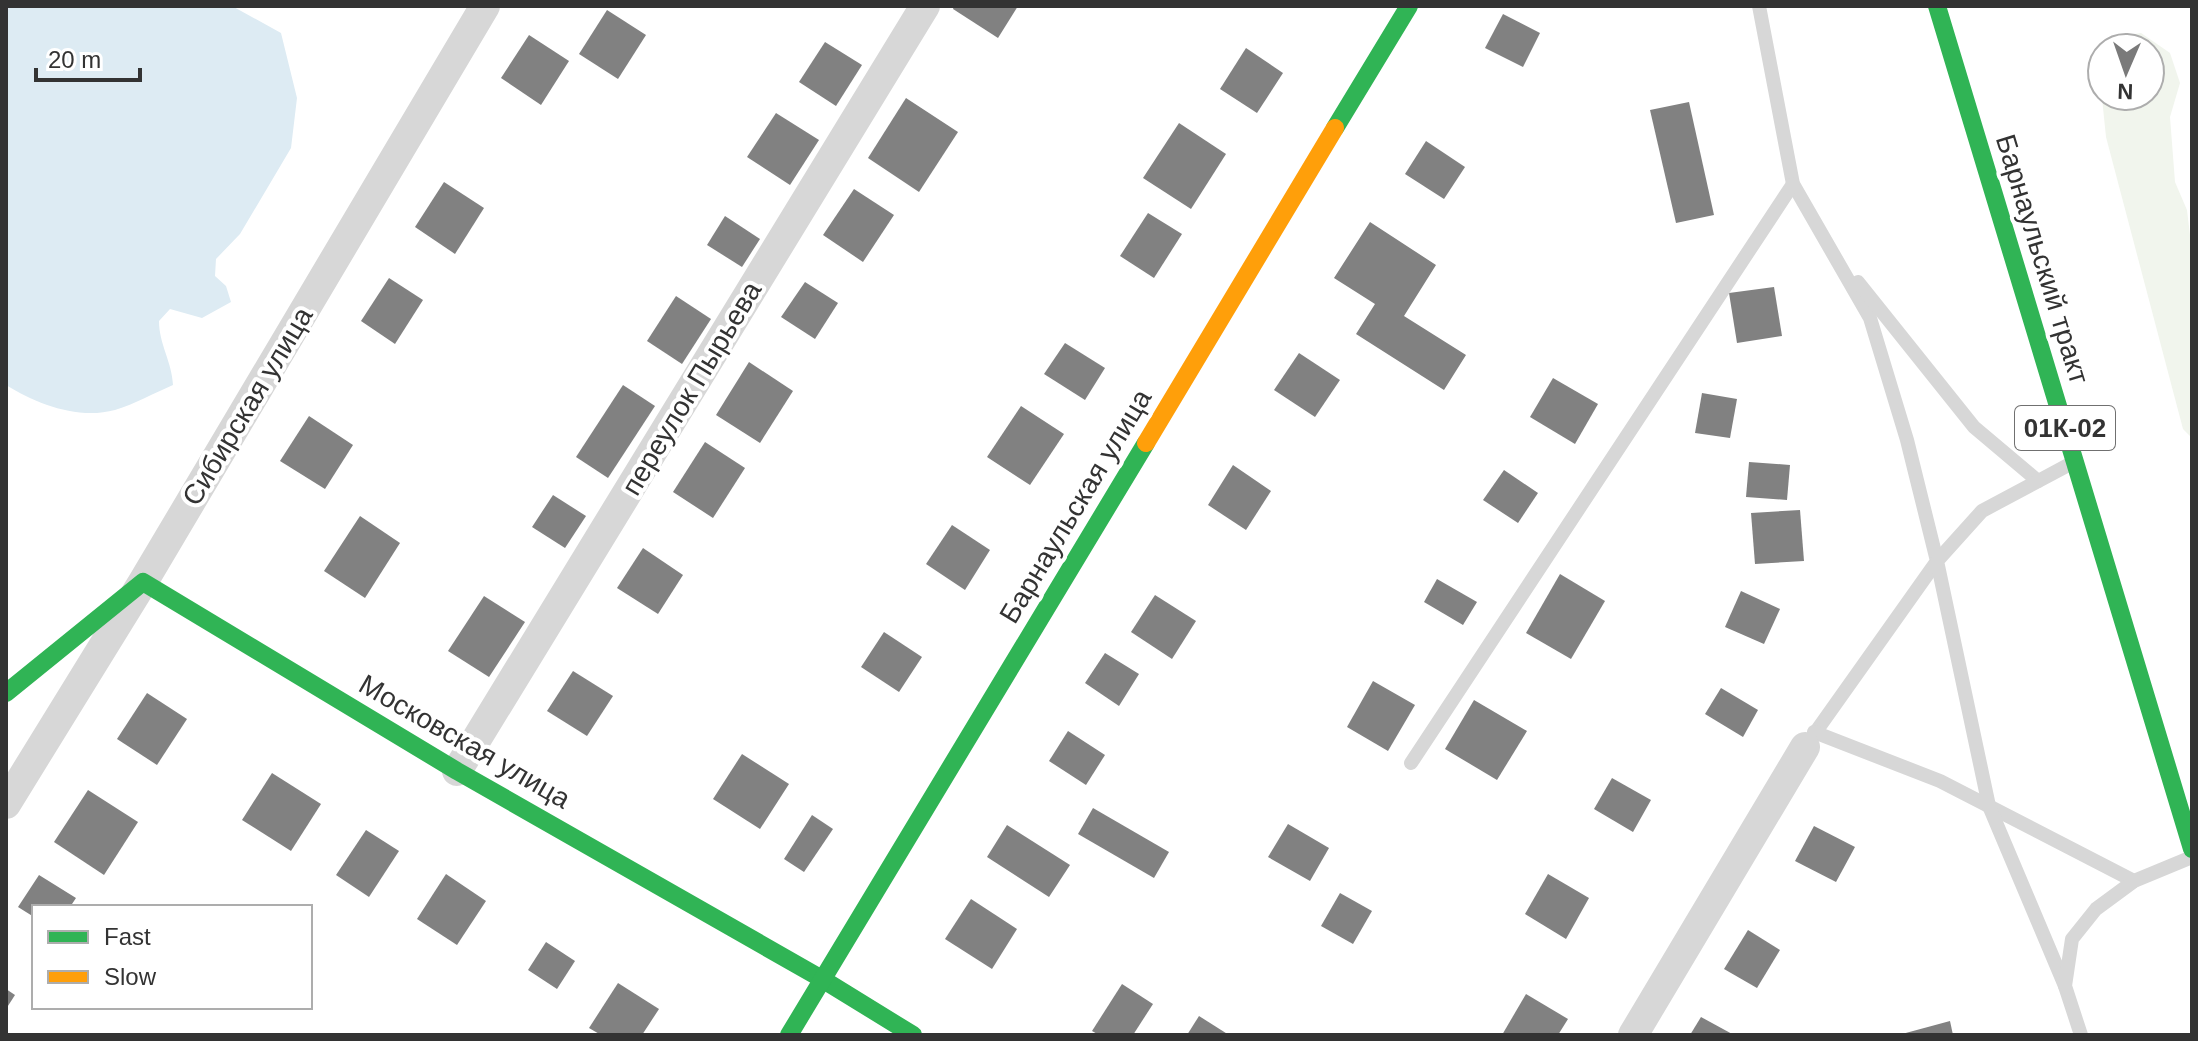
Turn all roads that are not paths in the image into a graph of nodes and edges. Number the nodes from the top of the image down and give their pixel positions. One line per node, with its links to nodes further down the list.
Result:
1 (485, 6): 11 (street, Сибирская улица)
2 (925, 6): 15 (street, переулок Пырьева)
3 (1409, 6): 21 (street, Барнаульская улица)
4 (1759, 6): 6 (lane)
5 (1937, 6): 8 (street, Барнаульский тракт / 01К-02)
6 (1793, 184): 7 (lane); 14 (lane)
7 (1830, 248): 9 (lane); 10 (lane)
8 (2075, 462): 9 (lane); 18 (street, Барнаульский тракт / 01К-02)
9 (2038, 481): 10 (lane)
10 (1937, 561): 13 (lane); 17 (lane)
11 (143, 582): 12 (street); 15 (street, Московская улица); 16 (street, Сибирская улица)
12 (6, 693)
13 (1809, 740): 17 (lane); 25 (street)
14 (1411, 763)
15 (457, 771): 21 (street, Московская улица)
16 (6, 804)
17 (1989, 806): 20 (lane); 22 (lane)
18 (2192, 849)
19 (2192, 857): 20 (lane)
20 (2134, 881): 22 (lane)
21 (822, 979): 23 (street, Барнаульская улица); 24 (street, Московская улица)
22 (2065, 986): 26 (lane)
23 (789, 1035)
24 (913, 1035)
25 (1633, 1035)
26 (2081, 1035)

